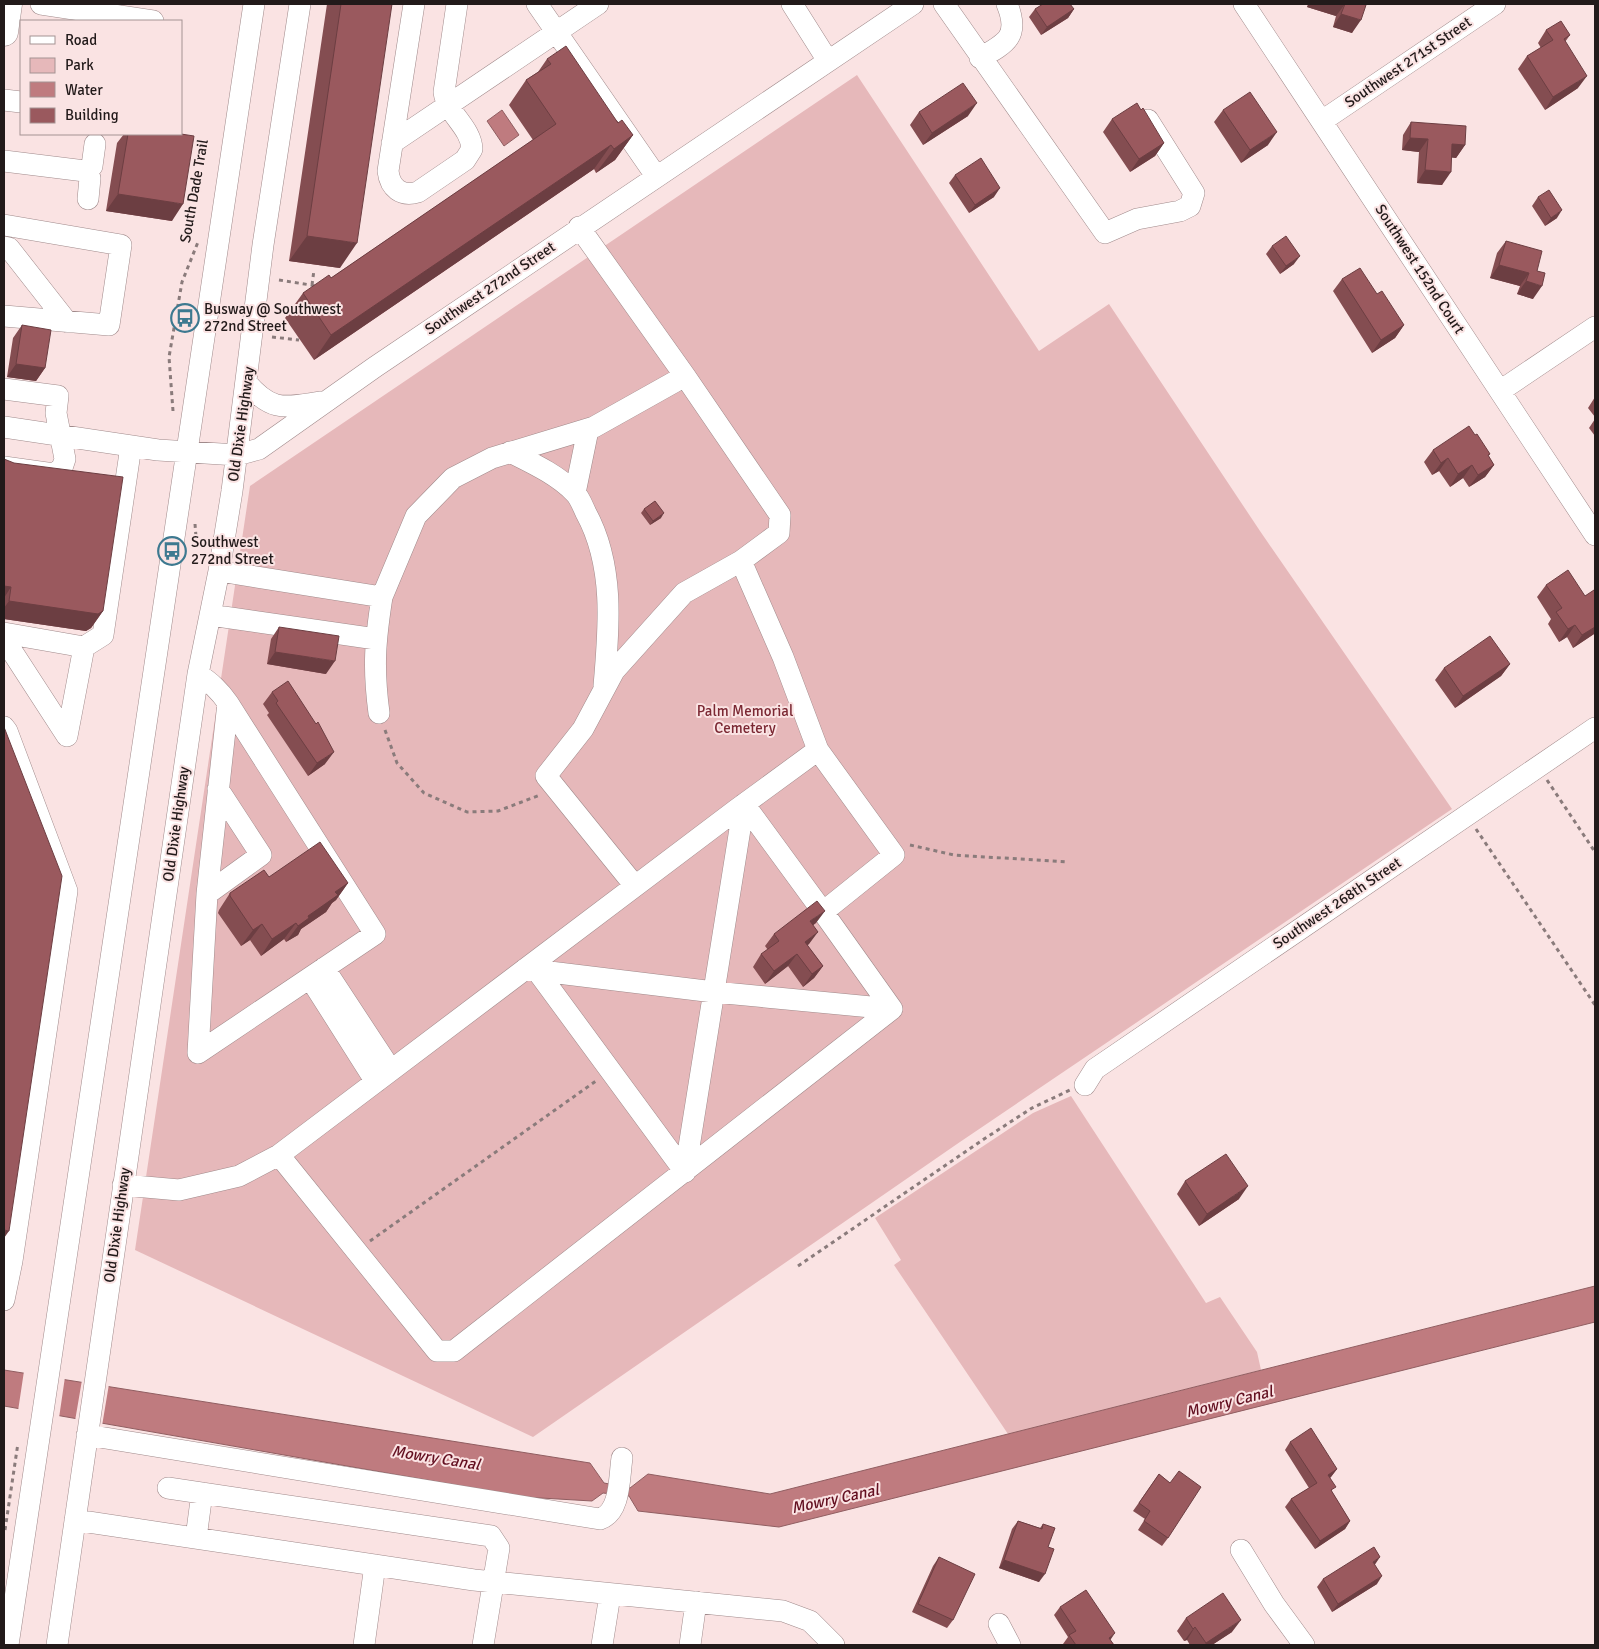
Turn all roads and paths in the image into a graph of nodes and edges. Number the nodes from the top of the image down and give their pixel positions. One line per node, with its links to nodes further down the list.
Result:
1 (41, 4): 14 (street)
2 (254, 4): 52 (street)
3 (300, 4): 43 (street, Old Dixie Highway)
4 (414, 4): 24 (street)
5 (458, 4): 20 (street)
6 (537, 4): 15 (street)
7 (598, 4): 15 (street)
8 (792, 4): 17 (street)
9 (913, 4): 17 (street, Southwest 272nd Street)
10 (944, 4): 16 (street)
11 (1006, 4): 16 (street)
12 (1244, 4): 22 (street, Southwest 152nd Court)
13 (1495, 4): 22 (street, Southwest 271st Street)
14 (146, 20)
15 (558, 31): 20 (street); 27 (street)
16 (980, 58): 21 (street)
17 (828, 61): 27 (street, Southwest 272nd Street)
18 (4, 100): 19 (street)
19 (20, 102)
20 (448, 106): 24 (street); 24 (street)
21 (1145, 115)
22 (1322, 120): 45 (street, Southwest 152nd Court)
23 (95, 144): 26 (street)
24 (392, 144)
25 (4, 161): 26 (street)
26 (85, 171): 28 (street)
27 (656, 176): 30 (street, Southwest 272nd Street)
28 (88, 199)
29 (4, 225): 38 (street)
30 (579, 228): 42 (street); 46 (street, Southwest 272nd Street)
31 (200, 234): 47 (path, South Dade Trail)
32 (4, 247): 38 (street)
33 (314, 270): 36 (path)
34 (279, 280): 36 (path)
35 (325, 282): 36 (path)
36 (312, 285)
37 (4, 316): 38 (street)
38 (67, 322)
39 (1595, 328): 45 (street)
40 (272, 337): 41 (path)
41 (299, 340)
42 (684, 376): 49 (street); 58 (street)
43 (246, 382): 46 (street); 54 (street, Old Dixie Highway)
44 (4, 389): 50 (street)
45 (1500, 391): 57 (street, Southwest 152nd Court)
46 (326, 401): 54 (street, Southwest 272nd Street)
47 (173, 416)
48 (4, 427): 50 (street, Southwest 272nd Street)
49 (588, 430): 53 (street); 56 (street)
50 (60, 435): 51 (street, Southwest 272nd Street); 55 (street)
51 (131, 446): 52 (street, Southwest 272nd Street); 65 (street)
52 (188, 452): 54 (street, Southwest 272nd Street); 113 (street)
53 (510, 452): 56 (street); 60 (street)
54 (237, 455): 59 (street, Old Dixie Highway)
55 (4, 467)
56 (575, 494): 67 (street)
57 (1595, 535)
58 (741, 561): 67 (street); 72 (street)
59 (219, 571): 60 (street); 61 (street, Old Dixie Highway)
60 (382, 597): 64 (street)
61 (210, 615): 64 (street); 66 (street, Old Dixie Highway)
62 (4, 632): 65 (street)
63 (4, 639): 65 (street)
64 (376, 639): 69 (street)
65 (84, 647)
66 (198, 674): 68 (street); 94 (street, Old Dixie Highway)
67 (603, 691): 75 (street)
68 (228, 703): 74 (street); 85 (street)
69 (379, 713): 75 (path)
70 (4, 727): 96 (street)
71 (1595, 728): 73 (street, Southwest 268th Street)
72 (818, 750): 76 (street); 78 (street)
73 (1538, 765): 77 (street, Southwest 268th Street); 79 (path)
74 (218, 789): 82 (street); 82 (street)
75 (557, 789): 81 (street)
76 (744, 804): 81 (street); 83 (street); 86 (street)
77 (1466, 814): 87 (path); 91 (street, Southwest 268th Street)
78 (881, 838): 80 (path); 83 (street)
79 (1595, 852)
80 (1068, 862)
81 (635, 886): 84 (street)
82 (207, 894): 85 (street)
83 (823, 912): 88 (street)
84 (531, 968): 86 (street); 89 (street); 90 (street)
85 (317, 973): 90 (street)
86 (714, 992): 88 (street); 93 (street)
87 (1595, 1005)
88 (892, 1009): 93 (street)
89 (611, 1071): 93 (street); 95 (path)
90 (383, 1076): 92 (street)
91 (1085, 1085): 97 (path)
92 (279, 1155): 94 (street); 95 (street)
93 (685, 1172): 95 (street)
94 (123, 1185): 99 (street, Old Dixie Highway)
95 (356, 1250)
96 (8, 1260): 98 (street)
97 (798, 1266)
98 (4, 1300)
99 (87, 1430): 101 (street); 104 (street, Old Dixie Highway)
100 (19, 1437): 106 (path)
101 (622, 1458)
102 (168, 1488): 103 (street)
103 (202, 1493): 105 (street); 109 (street)
104 (75, 1520): 105 (street); 114 (street, Old Dixie Highway)
105 (196, 1538): 108 (street)
106 (4, 1539)
107 (1241, 1550): 121 (street)
108 (375, 1565): 109 (street); 115 (street)
109 (493, 1582): 110 (street); 116 (street)
110 (610, 1594): 111 (street); 117 (street)
111 (696, 1602): 118 (street); 119 (street)
112 (999, 1624): 120 (street)
113 (8, 1645)
114 (57, 1645)
115 (364, 1645)
116 (483, 1645)
117 (602, 1645)
118 (690, 1645)
119 (834, 1645)
120 (1010, 1645)
121 (1304, 1645)

